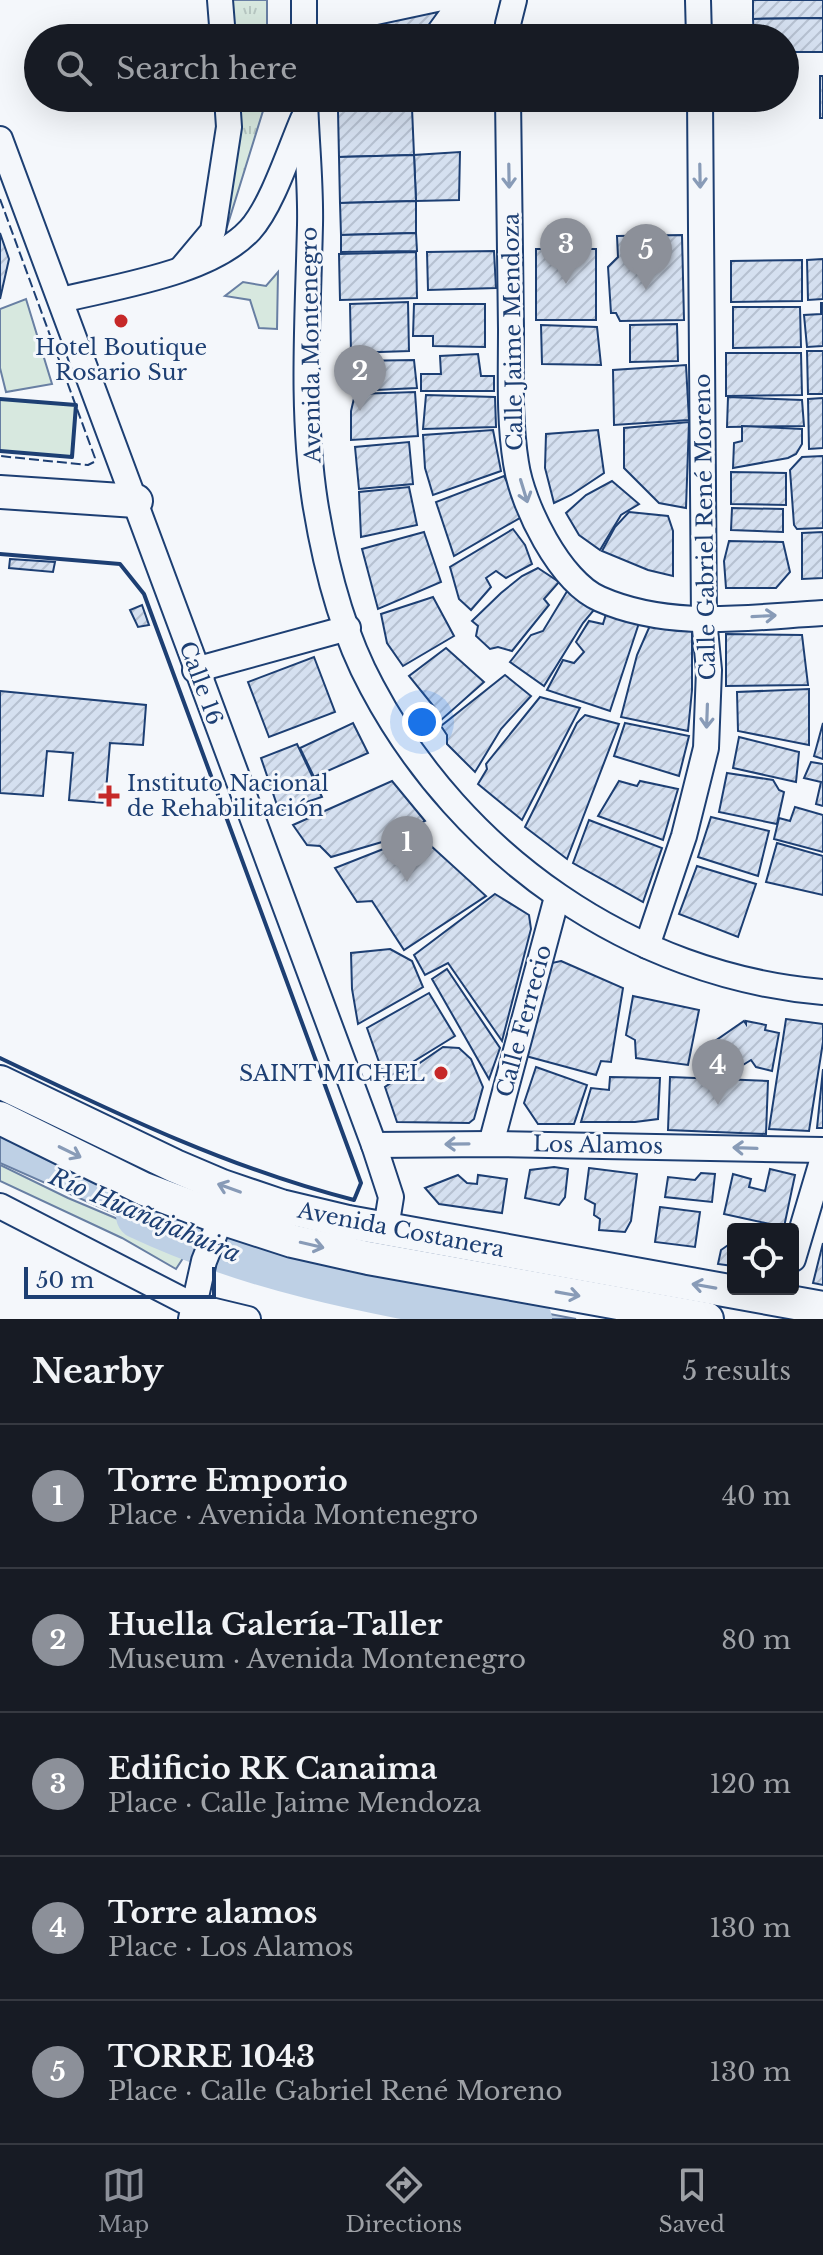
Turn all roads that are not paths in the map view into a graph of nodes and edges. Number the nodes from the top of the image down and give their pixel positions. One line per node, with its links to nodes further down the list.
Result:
1 (220, 0): 5 (street)
2 (304, 0): 6 (street)
3 (514, 0): 7 (street)
4 (698, 0): 8 (street)
5 (222, 24)
6 (304, 24)
7 (508, 24)
8 (699, 24)
9 (228, 112): 15 (street)
10 (303, 112): 15 (street)
11 (306, 112): 21 (street, Avenida Montenegro)
12 (508, 112): 20 (street, Calle Jaime Mendoza, one-way to 20)
13 (700, 112): 20 (street, Calle Gabriel René Moreno, one-way to 20)
14 (0, 139): 16 (street, Calle 16)
15 (181, 270): 16 (street)
16 (61, 300): 18 (street, Calle 16)
17 (0, 492): 18 (main road)
18 (136, 501): 22 (street, Calle 16)
19 (823, 613): 20 (street, Calle Jaime Mendoza, one-way to 19)
20 (704, 619): 24 (street, Calle Gabriel René Moreno, one-way to 24)
21 (348, 628): 22 (street); 23 (street, Avenida Montenegro)
22 (195, 670): 29 (street, Calle 16)
23 (557, 897): 24 (street, Avenida Montenegro); 28 (street, Calle Ferrecio)
24 (647, 946): 25 (street, Avenida Montenegro)
25 (823, 992)
26 (0, 1082): 34 (main road, Avenida Costanera, one-way to 26)
27 (0, 1118): 33 (main road, Avenida Costanera, one-way to 33)
28 (491, 1144): 29 (street, Los Alamos, one-way to 29); 30 (street, Los Alamos, one-way to 28)
29 (374, 1145): 34 (street, Calle 16)
30 (823, 1150)
31 (823, 1158): 35 (street)
32 (0, 1206): 39 (street)
33 (219, 1225): 39 (street); 41 (main road, Avenida Costanera, one-way to 41)
34 (386, 1228): 36 (main road, Avenida Costanera, one-way to 34)
35 (799, 1239)
36 (727, 1286)
37 (782, 1295): 38 (main road, Avenida Costanera)
38 (823, 1308)
39 (192, 1312): 40 (street)
40 (248, 1319)
41 (707, 1319)

